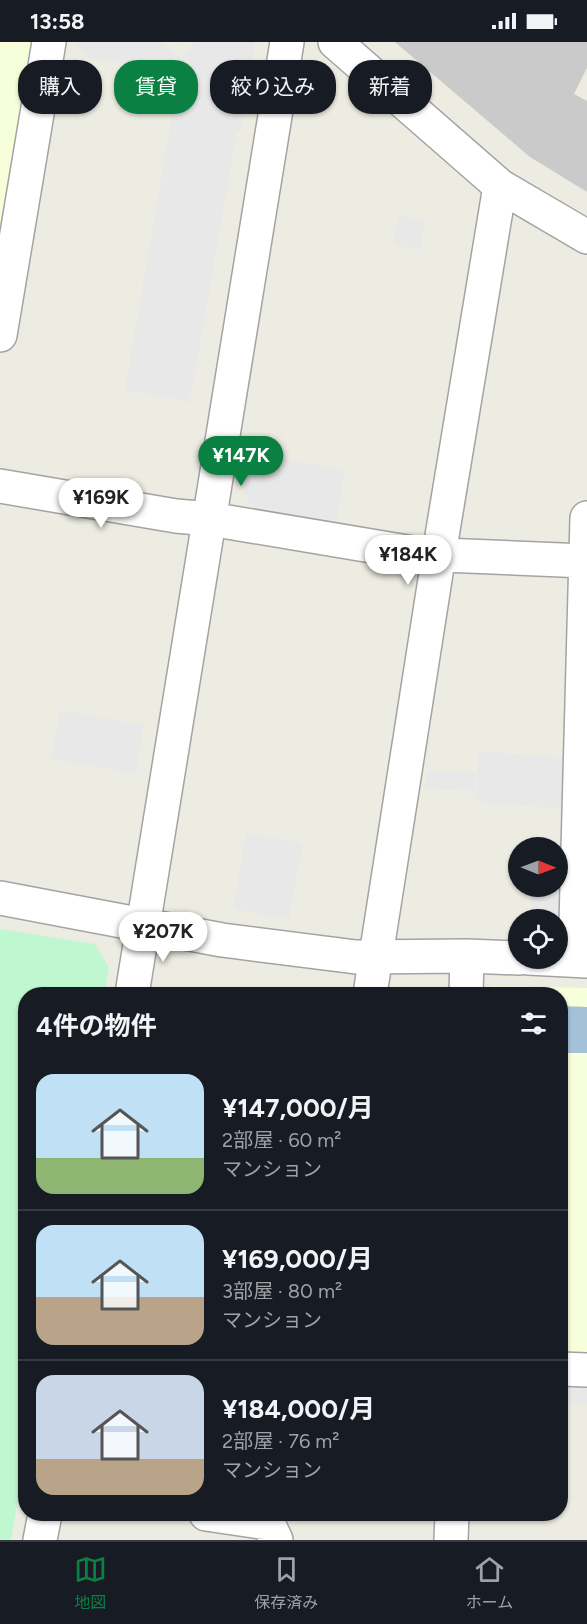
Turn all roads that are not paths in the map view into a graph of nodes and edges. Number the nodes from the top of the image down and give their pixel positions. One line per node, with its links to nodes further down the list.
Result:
1 (49, 42): 6 (street)
2 (287, 42): 9 (street)
3 (335, 42): 4 (street)
4 (500, 186): 5 (street); 10 (street)
5 (587, 237)
6 (0, 335)
7 (0, 486): 9 (street)
8 (587, 518): 11 (street)
9 (210, 519): 10 (street); 14 (street)
10 (439, 554): 11 (street); 16 (street)
11 (585, 561): 12 (street)
12 (585, 636): 18 (street)
13 (0, 898): 14 (street)
14 (144, 924): 16 (street); 19 (street)
15 (467, 956): 16 (street); 17 (street); 21 (street)
16 (376, 957): 20 (street)
17 (508, 958)
18 (581, 961)
19 (133, 987)
20 (371, 987)
21 (466, 987)
22 (568, 1369): 23 (street)
23 (587, 1370)
24 (44, 1521): 28 (street)
25 (254, 1521): 29 (street)
26 (282, 1521): 29 (street)
27 (452, 1521): 30 (street)
28 (40, 1540)
29 (278, 1540)
30 (451, 1540)

